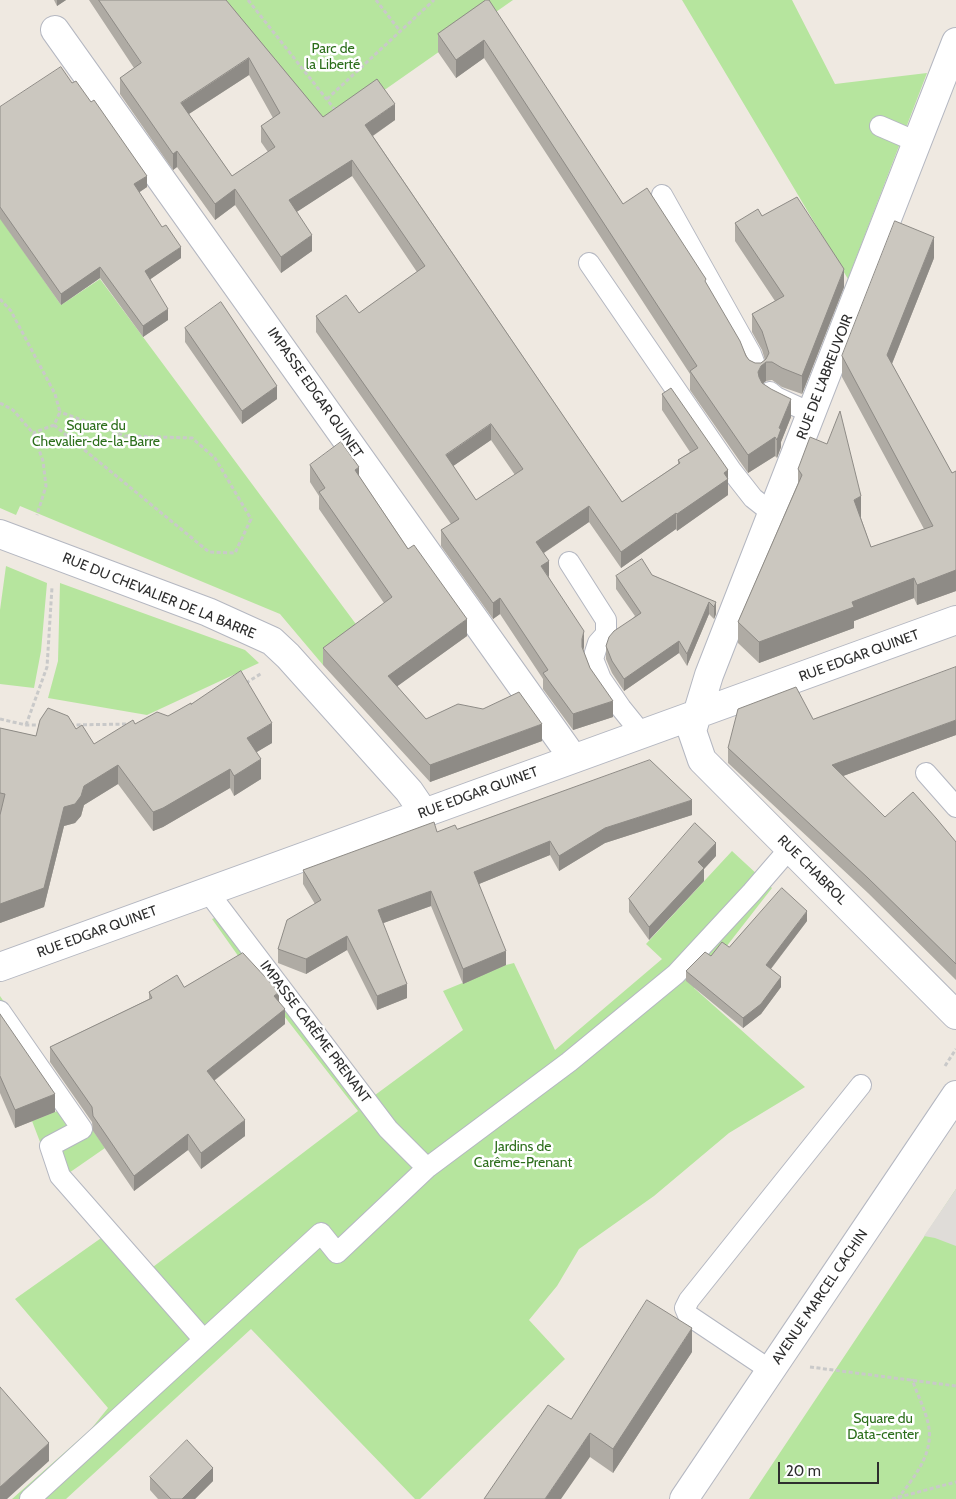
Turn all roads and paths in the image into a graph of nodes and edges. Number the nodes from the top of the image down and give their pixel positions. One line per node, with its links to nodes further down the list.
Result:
1 (248, 0): 7 (path)
2 (376, 0): 5 (path)
3 (434, 0): 5 (path)
4 (55, 30): 35 (street, IMPASSE EDGAR QUINET)
5 (400, 31): 7 (path)
6 (956, 42): 10 (street, RUE DE L'ABREUVOIR)
7 (326, 99): 8 (path)
8 (339, 114)
9 (880, 126): 10 (lane)
10 (917, 142): 18 (street, RUE DE L'ABREUVOIR)
11 (662, 195): 14 (lane)
12 (589, 263): 21 (lane)
13 (0, 299): 17 (path)
14 (757, 370)
15 (770, 392): 18 (lane)
16 (0, 403): 20 (path)
17 (60, 412): 19 (path); 19 (path)
18 (811, 413): 21 (street, RUE DE L'ABREUVOIR)
19 (54, 425): 20 (path)
20 (32, 433): 22 (path)
21 (772, 513): 28 (street, RUE DE L'ABREUVOIR)
22 (12, 538): 26 (street, RUE DU CHEVALIER DE LA BARRE)
23 (569, 562): 34 (lane)
24 (53, 578): 31 (path)
25 (956, 620): 28 (street, RUE EDGAR QUINET)
26 (288, 656): 27 (path); 38 (street, RUE DU CHEVALIER DE LA BARRE)
27 (241, 686)
28 (698, 713): 34 (street, RUE EDGAR QUINET); 39 (street, RUE CHABROL)
29 (0, 719): 31 (path)
30 (136, 723): 33 (path)
31 (26, 725): 32 (path)
32 (44, 725)
33 (63, 725)
34 (642, 734): 35 (street, RUE EDGAR QUINET)
35 (573, 758): 38 (street, RUE EDGAR QUINET)
36 (926, 773): 37 (lane)
37 (956, 806)
38 (424, 813): 40 (street, RUE EDGAR QUINET)
39 (790, 848): 43 (street, RUE CHABROL); 46 (lane)
40 (208, 892): 41 (street, RUE EDGAR QUINET); 46 (lane, IMPASSE CARÊME PRENANT)
41 (0, 967)
42 (0, 1011): 47 (lane)
43 (956, 1015)
44 (861, 1085): 49 (lane)
45 (956, 1095): 49 (street, AVENUE MARCEL CACHIN)
46 (427, 1168): 47 (lane)
47 (204, 1340): 54 (lane)
48 (805, 1366): 50 (path)
49 (770, 1370): 55 (street, AVENUE MARCEL CACHIN)
50 (912, 1379): 51 (path); 53 (path)
51 (956, 1386)
52 (956, 1482): 53 (path)
53 (900, 1498): 56 (path)
54 (30, 1499)
55 (684, 1499)
56 (892, 1499)

